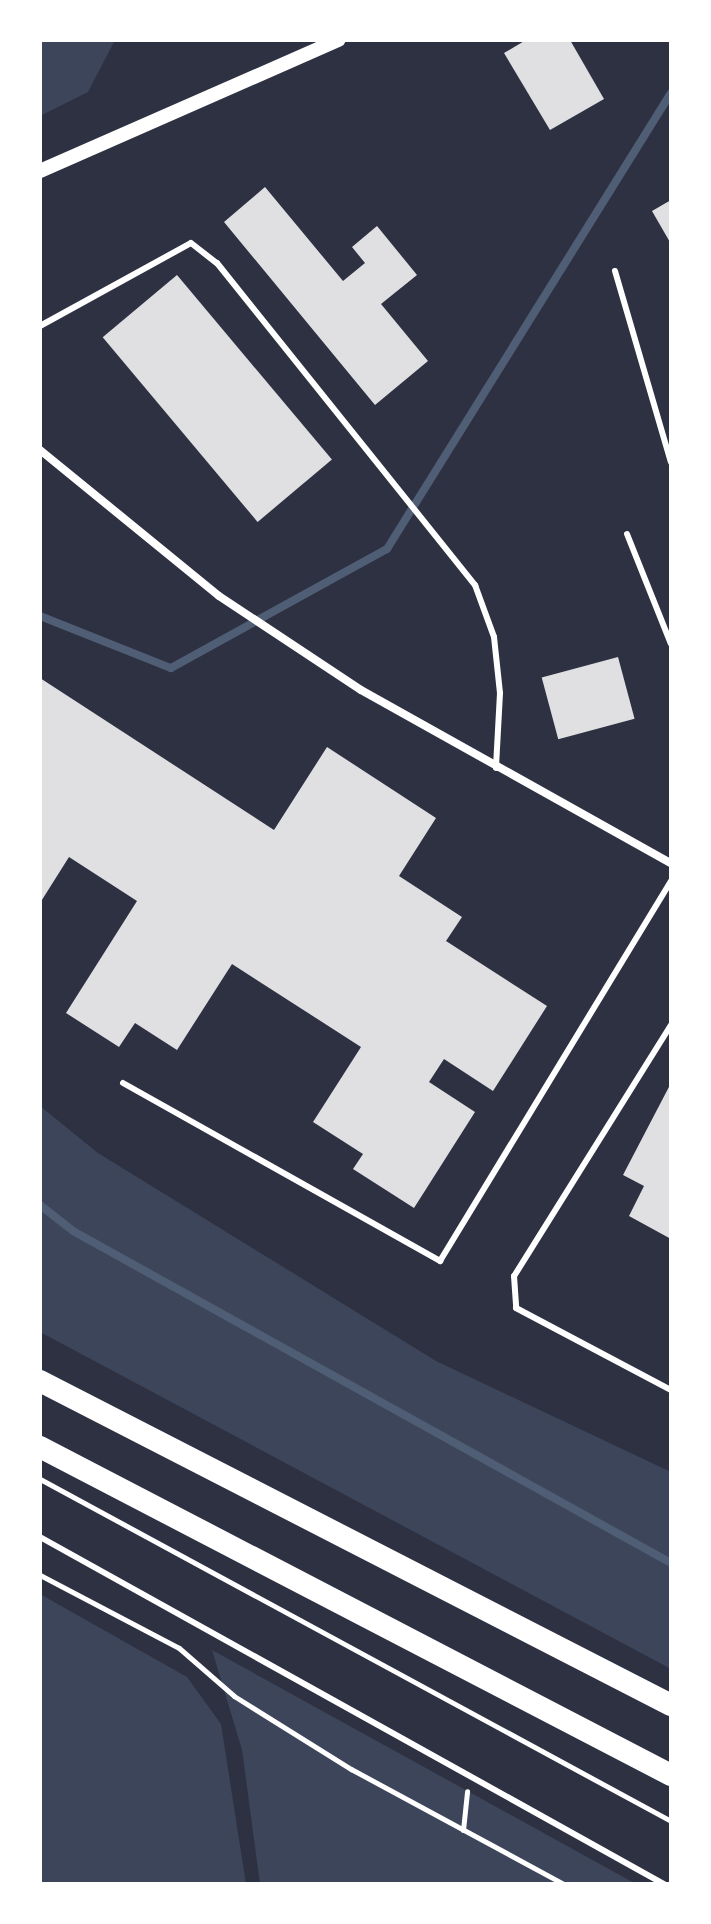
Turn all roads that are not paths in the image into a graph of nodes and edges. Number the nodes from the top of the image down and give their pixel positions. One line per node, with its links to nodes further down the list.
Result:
1 (338, 40): 2 (street)
2 (40, 171)
3 (615, 271): 6 (lane)
4 (40, 326): 9 (lane)
5 (40, 450): 9 (street)
6 (671, 462)
7 (627, 534): 8 (lane)
8 (671, 644)
9 (496, 769): 10 (street)
10 (671, 863)
11 (671, 881): 13 (lane)
12 (671, 1025): 15 (lane)
13 (123, 1083)
14 (40, 1381): 18 (highway)
15 (671, 1390)
16 (40, 1447): 19 (highway)
17 (40, 1537): 20 (lane)
18 (671, 1705)
19 (671, 1775)
20 (664, 1884)

